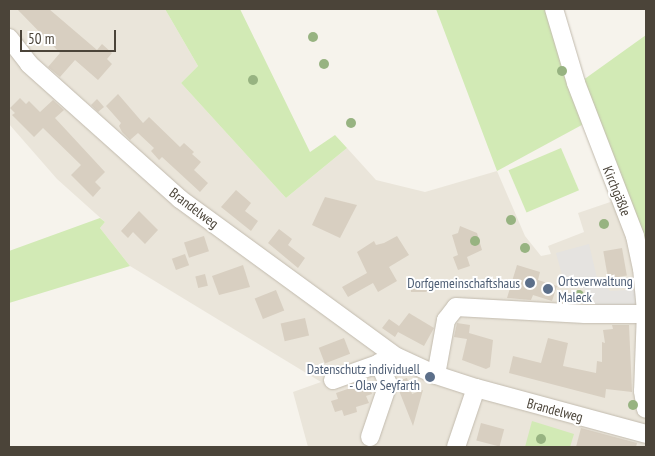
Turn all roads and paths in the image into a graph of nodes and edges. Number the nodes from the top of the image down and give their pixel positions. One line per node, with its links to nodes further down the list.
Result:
1 (554, 9): 3 (street, Kirchgäßle)
2 (9, 38): 4 (street, Brandelweg)
3 (645, 314): 6 (street); 9 (street, Kirchgäßle)
4 (397, 357): 5 (street); 6 (street, Brandelweg)
5 (379, 363): 7 (street); 11 (street)
6 (436, 375): 8 (street, Brandelweg)
7 (333, 380)
8 (476, 388): 10 (street, Brandelweg); 12 (street)
9 (646, 409)
10 (646, 435): 13 (street)
11 (370, 437)
12 (456, 447)
13 (639, 447)

